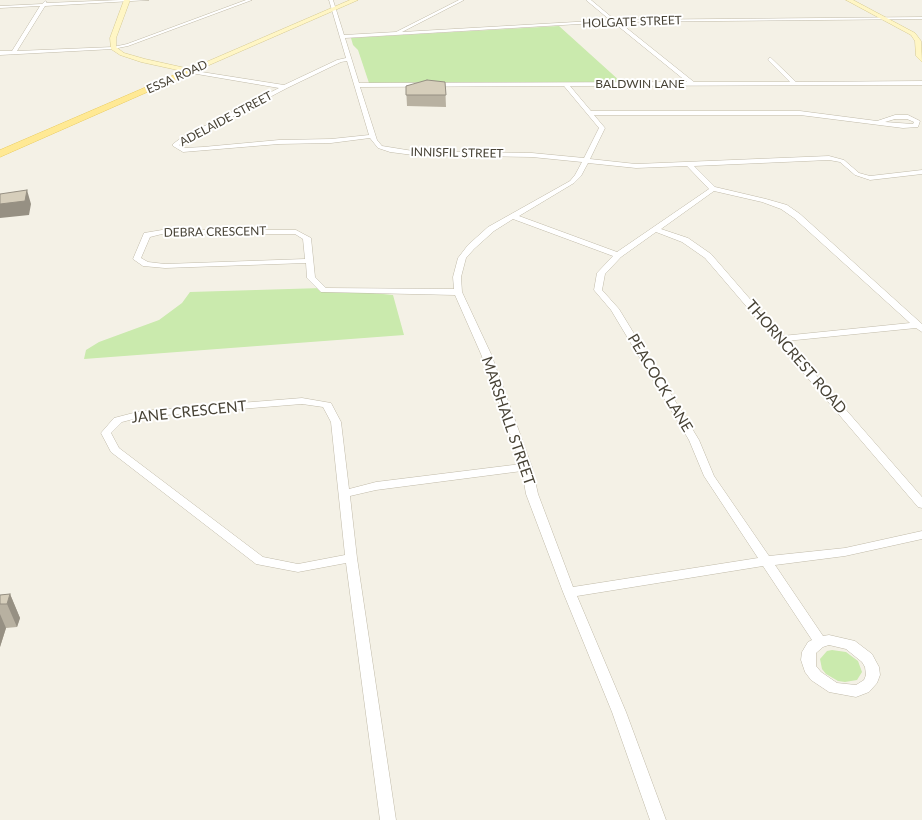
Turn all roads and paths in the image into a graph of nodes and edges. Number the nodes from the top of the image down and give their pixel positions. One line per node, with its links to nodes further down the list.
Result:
1 (127, 0): 2 (street); 9 (street); 19 (street)
2 (147, 0)
3 (250, 0): 19 (street)
4 (333, 0): 5 (street); 11 (street)
5 (355, 0): 11 (street, ESSA ROAD)
6 (462, 0): 17 (street)
7 (588, 0): 16 (street)
8 (849, 0): 12 (street)
9 (45, 2): 10 (street); 20 (street)
10 (0, 7)
11 (334, 9): 14 (street, ESSA ROAD); 15 (street)
12 (885, 18): 13 (street, HOLGATE STREET); 16 (street, HOLGATE STREET); 22 (street)
13 (922, 18)
14 (310, 19): 15 (street); 25 (street, ESSA ROAD)
15 (338, 20): 18 (street)
16 (614, 21): 17 (street, HOLGATE STREET); 28 (street)
17 (392, 34): 18 (street, HOLGATE STREET)
18 (343, 38): 23 (street)
19 (113, 48): 20 (street); 25 (street)
20 (14, 52): 21 (street)
21 (0, 53)
22 (921, 56)
23 (349, 59): 29 (street); 31 (street, ADELAIDE STREET)
24 (770, 59): 26 (street)
25 (191, 71): 31 (street); 35 (main road, ESSA ROAD)
26 (794, 83): 27 (street, BALDWIN LANE); 28 (street, BALDWIN LANE)
27 (922, 83)
28 (693, 84): 30 (street, BALDWIN LANE)
29 (357, 85): 30 (street, BALDWIN LANE); 34 (street)
30 (566, 85): 32 (street, MARSHALL STREET)
31 (285, 87): 34 (street, ADELAIDE STREET)
32 (590, 113): 33 (street); 36 (street, MARSHALL STREET)
33 (876, 123): 33 (street)
34 (373, 136): 36 (street, INNISFIL STREET)
35 (0, 154)
36 (586, 160): 37 (street, INNISFIL STREET); 40 (street, MARSHALL STREET)
37 (689, 164): 38 (street, INNISFIL STREET); 39 (street)
38 (922, 172)
39 (713, 189): 41 (street, PEACOCK LANE); 45 (street)
40 (512, 216): 42 (street); 44 (street, MARSHALL STREET)
41 (654, 229): 42 (street, PEACOCK LANE); 46 (street, THORNCREST ROAD)
42 (618, 255): 52 (street, PEACOCK LANE)
43 (308, 261): 43 (street, DEBRA CRESCENT); 44 (street, DEBRA CRESCENT)
44 (458, 292): 47 (street, MARSHALL STREET)
45 (920, 327): 46 (street)
46 (781, 339): 49 (street, THORNCREST ROAD)
47 (527, 466): 48 (street); 53 (street, MARSHALL STREET)
48 (344, 494): 51 (street, JANE CRESCENT); 51 (street, JANE CRESCENT)
49 (922, 504)
50 (922, 535): 52 (street)
51 (351, 558): 55 (street, JANE CRESCENT)
52 (767, 561): 53 (street); 54 (street, PEACOCK LANE)
53 (568, 592): 56 (street, MARSHALL STREET)
54 (820, 642): 54 (street)
55 (388, 820)
56 (658, 820)

